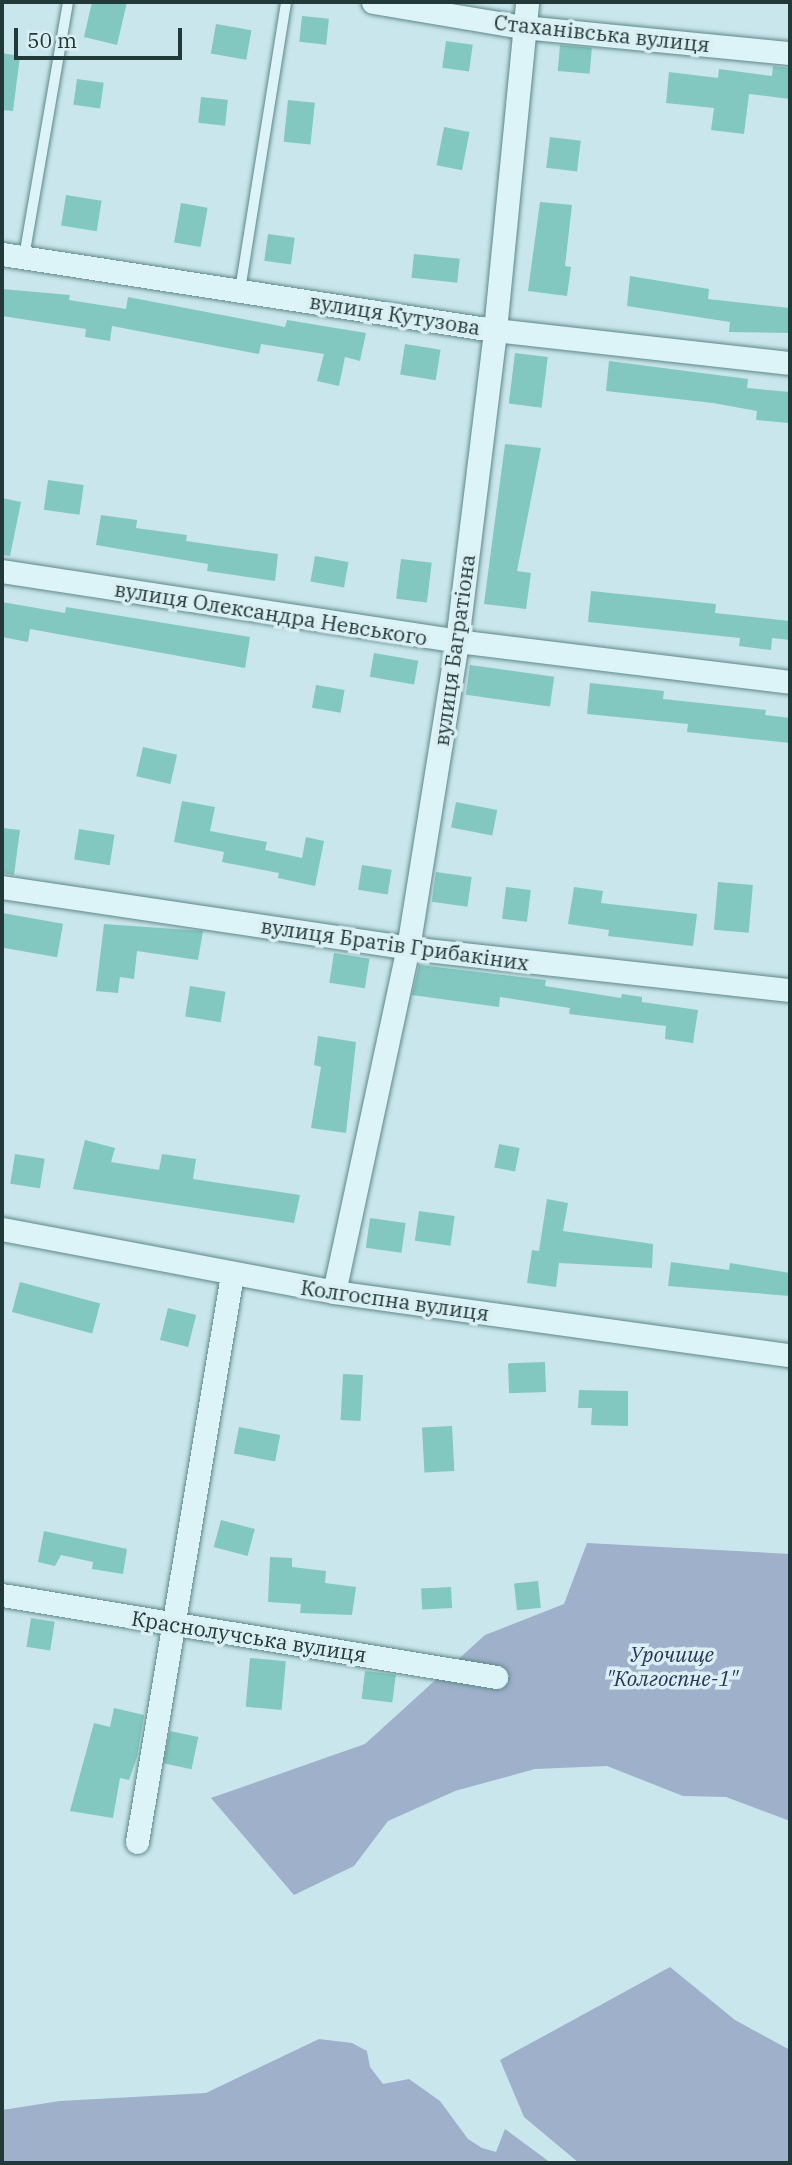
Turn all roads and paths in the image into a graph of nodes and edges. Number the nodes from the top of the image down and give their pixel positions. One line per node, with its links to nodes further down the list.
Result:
1 (68, 2): 7 (lane)
2 (286, 2): 8 (lane)
3 (373, 2): 5 (street, Стаханівська вулиця)
4 (527, 2): 5 (street, вулиця Багратіона)
5 (523, 27): 6 (street, Стаханівська вулиця); 9 (street, вулиця Багратіона)
6 (790, 53)
7 (13, 256): 8 (street, вулиця Кутузова)
8 (240, 290): 9 (street, вулиця Кутузова)
9 (495, 330): 10 (street, вулиця Кутузова); 12 (street, вулиця Багратіона)
10 (790, 363)
11 (2, 571): 12 (street, вулиця Олександра Невського)
12 (457, 641): 13 (street, вулиця Олександра Невського); 15 (street, вулиця Багратіона)
13 (790, 682)
14 (2, 887): 15 (street, вулиця Братів Грибакіних)
15 (408, 948): 16 (street, вулиця Братів Грибакіних); 19 (street, вулиця Багратіона)
16 (790, 990)
17 (2, 1229): 18 (street, Колгоспна вулиця)
18 (232, 1274): 19 (street, Колгоспна вулиця); 22 (street)
19 (334, 1292): 20 (street, Колгоспна вулиця)
20 (790, 1355)
21 (2, 1595): 22 (street, Краснолучська вулиця)
22 (172, 1624): 23 (street, Краснолучська вулиця); 24 (street)
23 (496, 1677)
24 (137, 1842)

